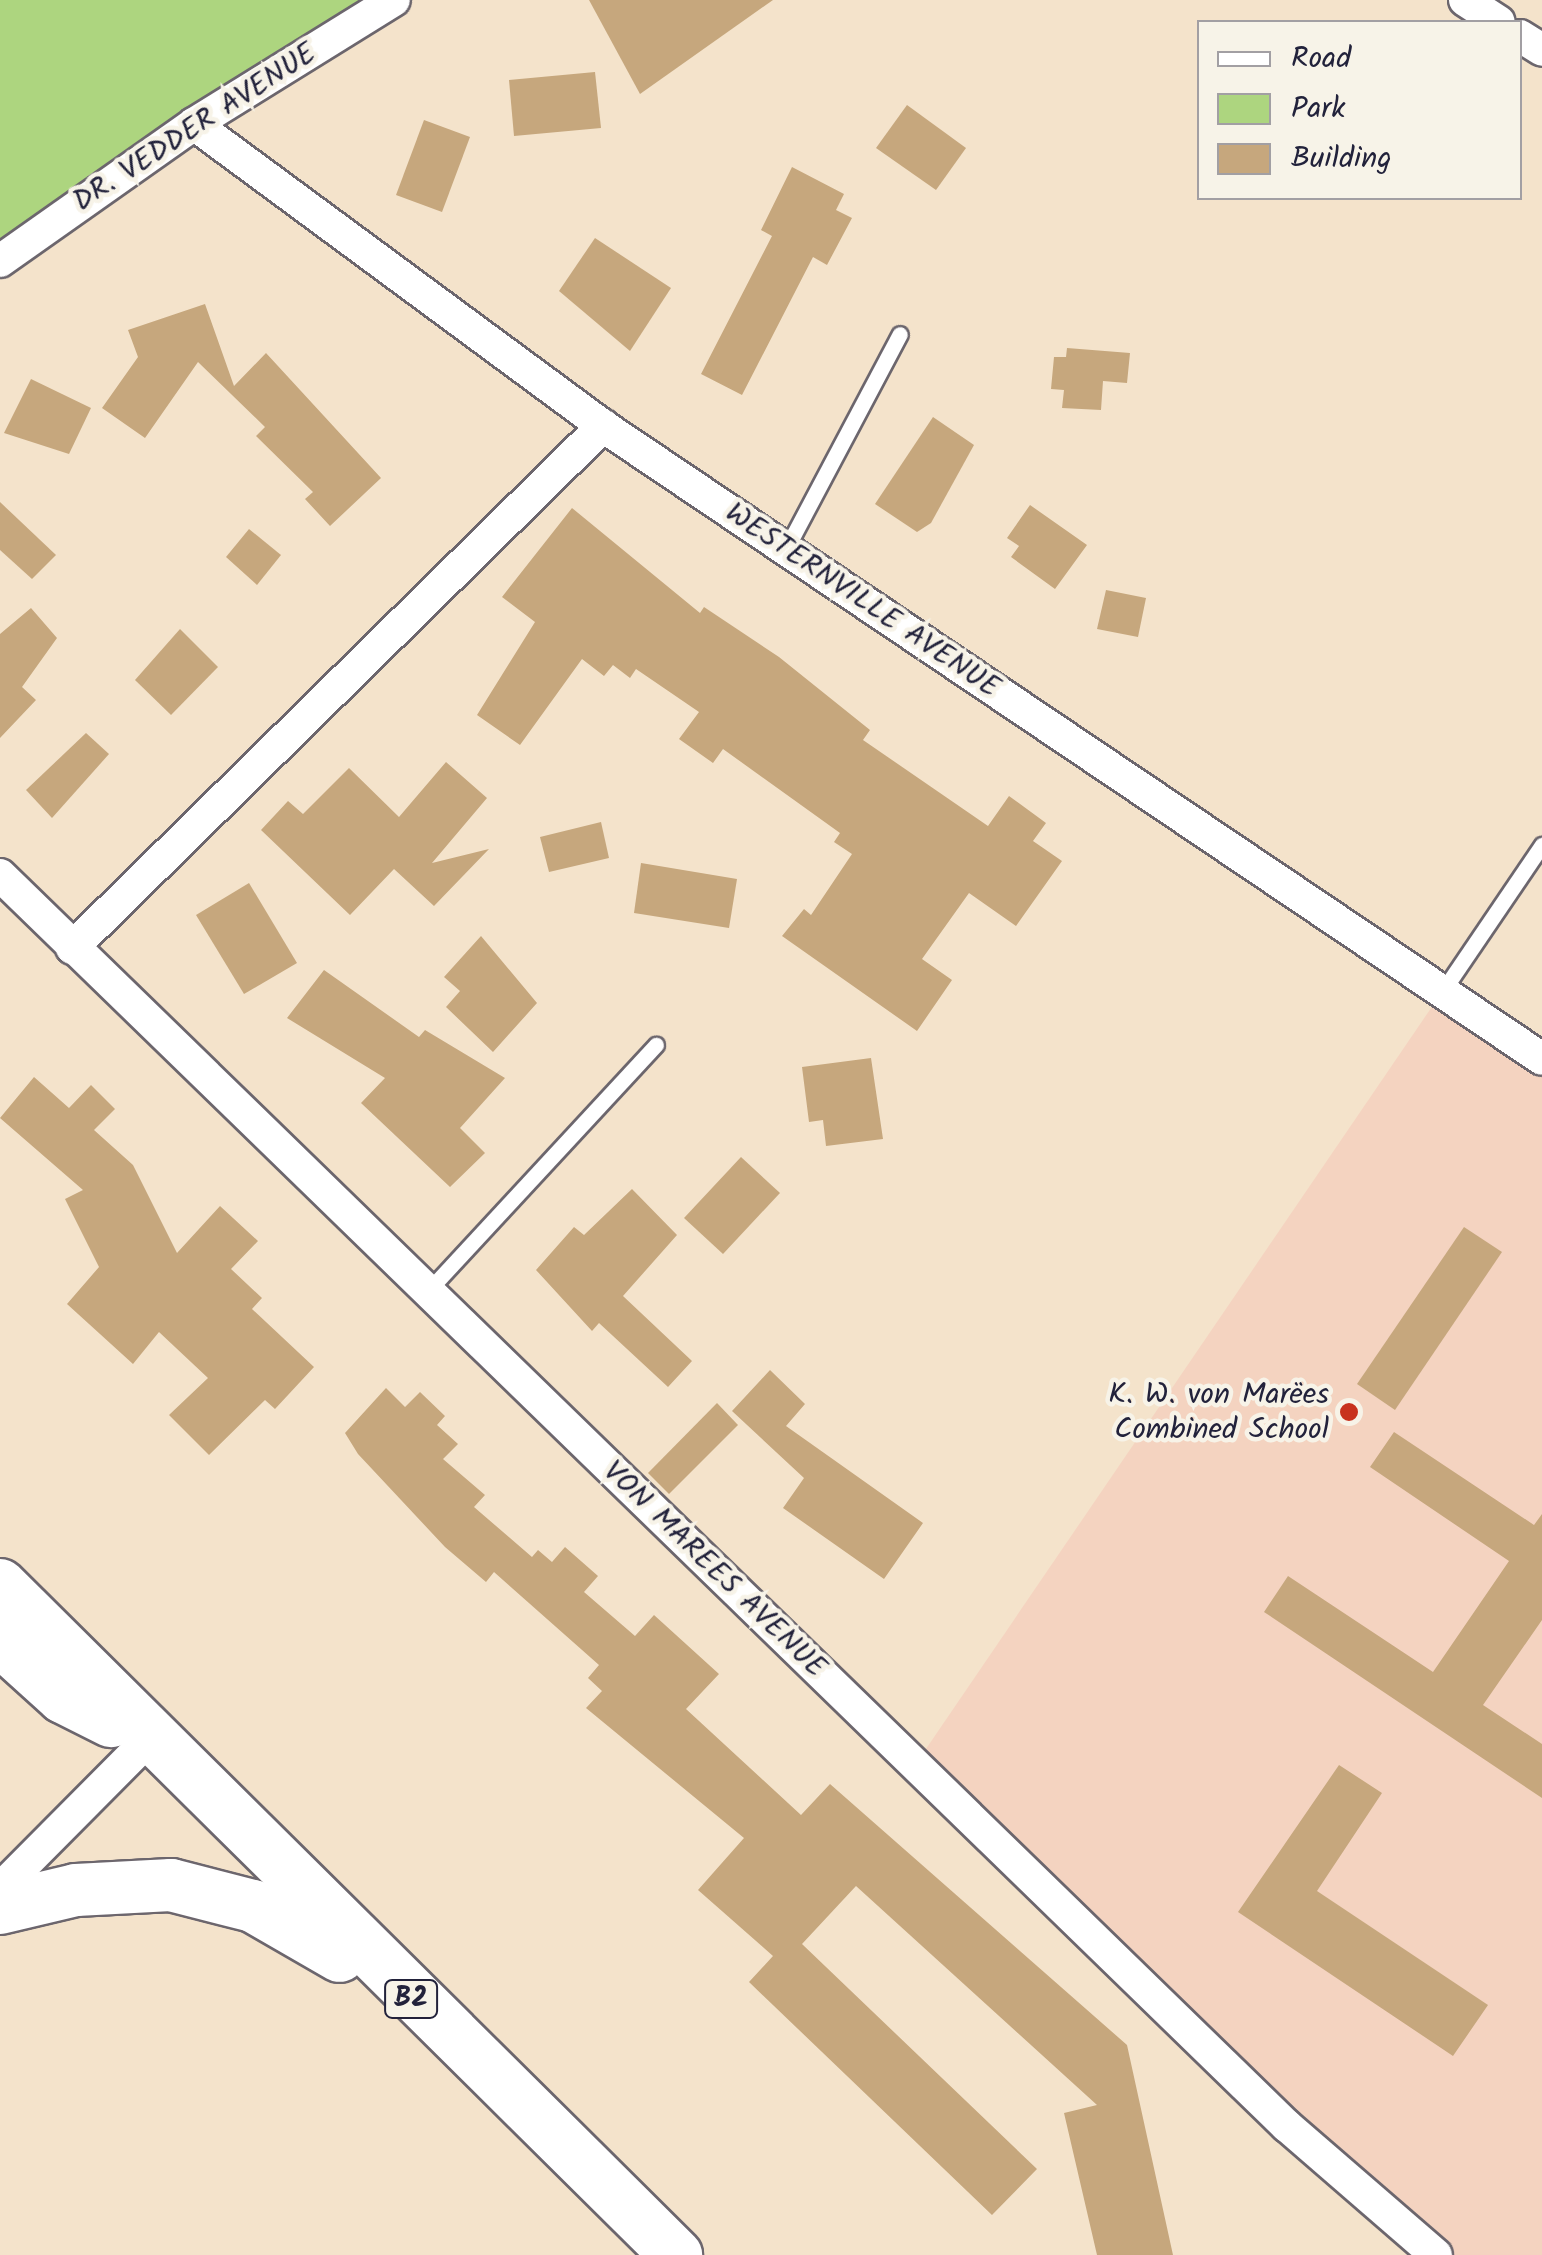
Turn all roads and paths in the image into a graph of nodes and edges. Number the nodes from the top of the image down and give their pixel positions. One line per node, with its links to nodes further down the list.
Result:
1 (394, 0): 4 (street, DR. VEDDER AVENUE)
2 (1465, 0): 3 (street)
3 (1495, 20)
4 (194, 124): 5 (street, DR. VEDDER AVENUE); 7 (street, WESTERNVILLE AVENUE)
5 (0, 261)
6 (900, 334): 8 (lane)
7 (603, 426): 8 (street, WESTERNVILLE AVENUE); 11 (street)
8 (786, 550): 12 (street, WESTERNVILLE AVENUE)
9 (1542, 845): 12 (lane)
10 (0, 875): 11 (street, VON MAREES AVENUE)
11 (72, 948): 15 (street, VON MAREES AVENUE)
12 (1442, 992): 14 (street, WESTERNVILLE AVENUE)
13 (656, 1045): 15 (lane)
14 (1542, 1058)
15 (427, 1292): 23 (street, VON MAREES AVENUE)
16 (0, 1585): 18 (highway, B2)
17 (0, 1640): 18 (highway, B2)
18 (148, 1740): 19 (street); 21 (highway, B2)
19 (0, 1889)
20 (0, 1908): 21 (highway)
21 (424, 2012): 22 (highway, B2)
22 (676, 2255)
23 (1436, 2255)

